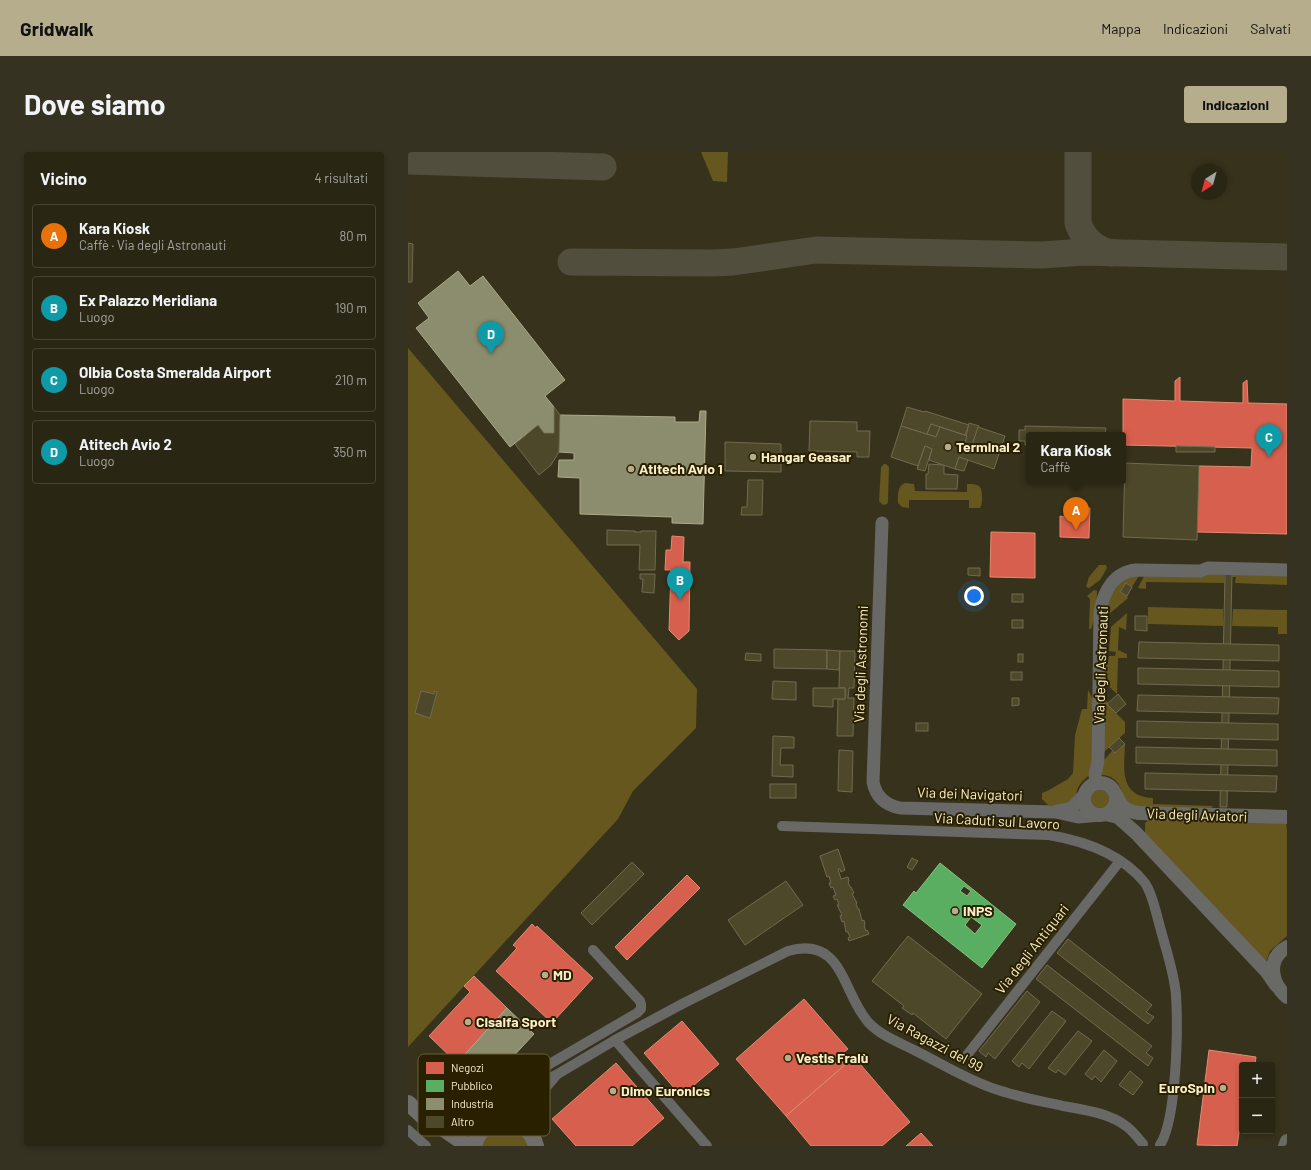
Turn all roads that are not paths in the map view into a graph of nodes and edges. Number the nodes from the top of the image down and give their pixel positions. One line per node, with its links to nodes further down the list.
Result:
1 (882, 523): 5 (street, Via degli Astronomi)
2 (1287, 570): 3 (street, Via degli Astronauti)
3 (1091, 788): 4 (main road); 6 (street, Via dei Navigatori); 7 (main road)
4 (1116, 795): 7 (main road); 8 (main road, Via degli Aviatori)
5 (885, 803): 6 (street, Via dei Navigatori)
6 (1056, 812): 7 (street, Via dei Navigatori)
7 (1103, 815): 13 (main road)
8 (1287, 817)
9 (782, 826): 10 (street, Via Caduti sul Lavoro)
10 (1120, 861): 15 (street, Via degli Antiquari); 27 (street, Via Caduti sul Lavoro)
11 (1286, 947): 13 (main road)
12 (593, 950): 16 (street)
13 (1283, 993)
14 (615, 1040): 17 (street, Via Ragazzi del 99); 26 (street, Via Ragazzi del 99); 31 (street)
15 (966, 1055)
16 (550, 1064)
17 (556, 1075): 18 (street, Via Ragazzi del 99); 19 (street, Via Ragazzi del 99)
18 (550, 1078)
19 (550, 1082)
20 (408, 1103): 21 (main road)
21 (418, 1112)
22 (408, 1130): 28 (street)
23 (454, 1136): 29 (main road)
24 (478, 1136): 30 (main road)
25 (1287, 1141): 32 (main road)
26 (1142, 1145): 27 (street)
27 (1161, 1145)
28 (426, 1146)
29 (467, 1146)
30 (474, 1146)
31 (707, 1146)
32 (1285, 1146)

